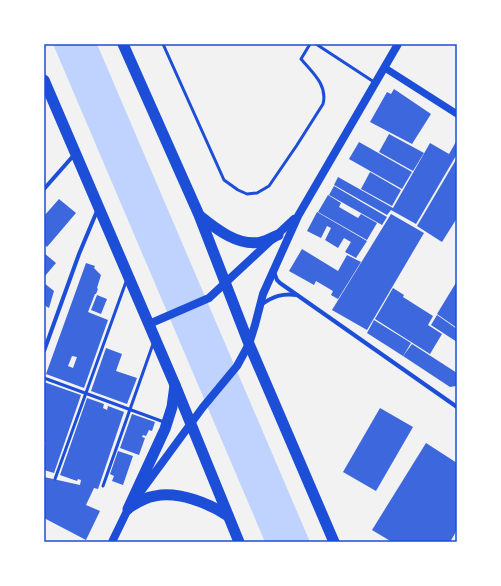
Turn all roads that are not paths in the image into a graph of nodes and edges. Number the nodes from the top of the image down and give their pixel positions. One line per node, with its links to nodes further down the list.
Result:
1 (122, 44): 13 (highway)
2 (163, 44): 3 (lane)
3 (310, 44)
4 (316, 44): 8 (lane)
5 (398, 44): 6 (main road)
6 (385, 68): 8 (main road); 9 (street)
7 (44, 80): 10 (highway)
8 (376, 83): 14 (main road)
9 (457, 114)
10 (76, 153): 11 (street); 12 (highway)
11 (44, 189)
12 (99, 207): 17 (highway); 24 (street)
13 (199, 215): 15 (highway); 18 (highway)
14 (298, 216): 15 (main road); 16 (main road)
15 (278, 235): 18 (main road)
16 (273, 269): 19 (street); 20 (main road)
17 (128, 276): 21 (highway); 27 (lane)
18 (226, 283): 21 (main road); 23 (highway)
19 (298, 295): 20 (street); 28 (street)
20 (259, 306): 23 (main road)
21 (149, 324): 22 (highway)
22 (156, 339): 26 (highway); 29 (lane)
23 (249, 344): 31 (main road); 38 (highway)
24 (44, 350)
25 (44, 378): 27 (lane)
26 (175, 385): 30 (highway); 31 (highway)
27 (86, 393): 29 (lane); 32 (lane)
28 (457, 407)
29 (130, 409): 30 (lane); 33 (lane)
30 (167, 423): 34 (highway)
31 (191, 424): 34 (main road); 35 (highway)
32 (55, 479)
33 (103, 486)
34 (129, 508): 35 (highway); 36 (main road)
35 (228, 516): 37 (highway)
36 (112, 542)
37 (239, 542)
38 (334, 542)

